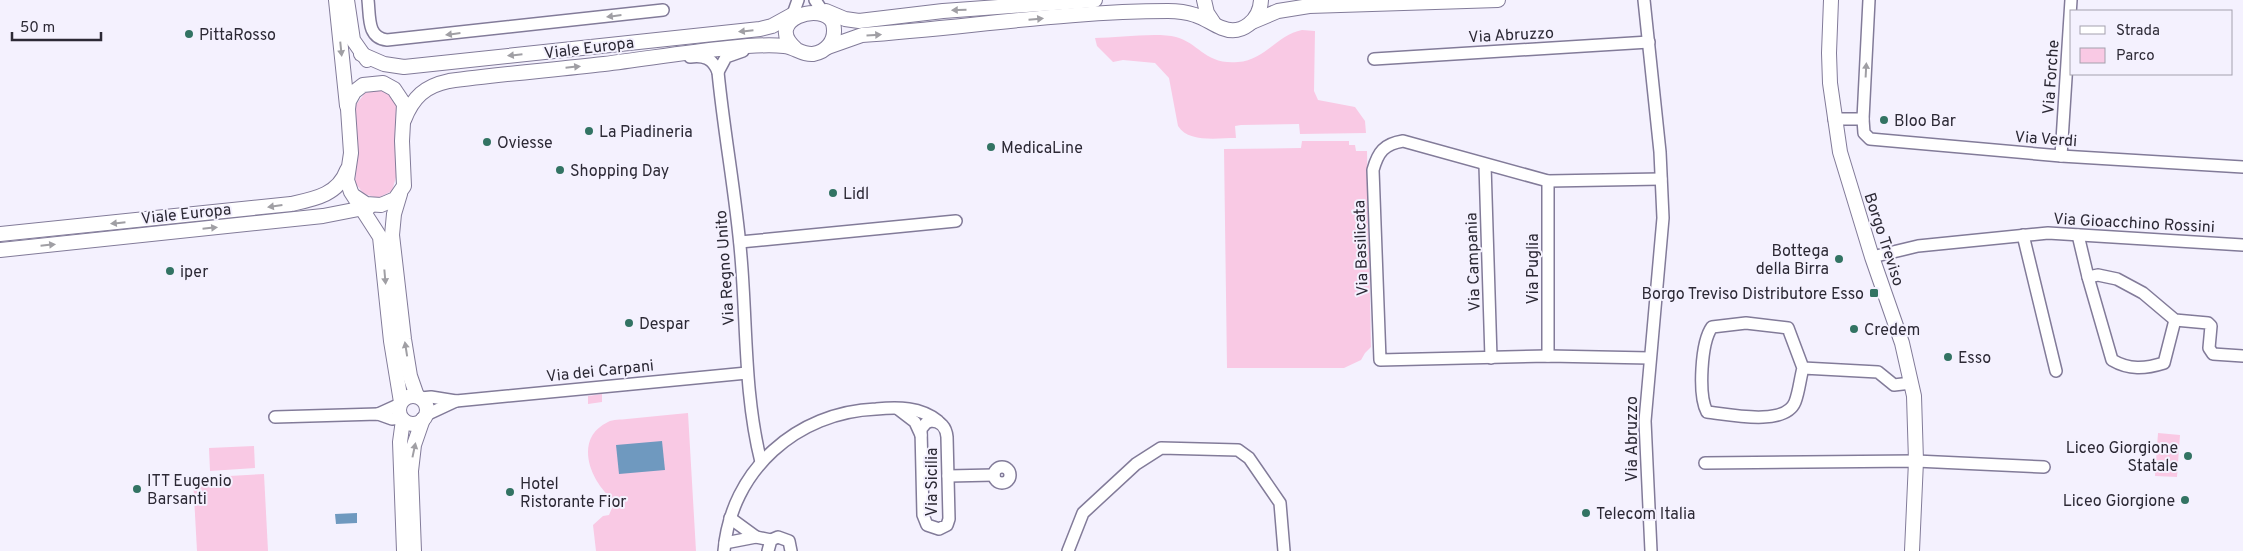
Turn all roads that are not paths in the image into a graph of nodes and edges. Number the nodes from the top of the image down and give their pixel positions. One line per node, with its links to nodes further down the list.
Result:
1 (336, 0): 31 (street, one-way to 31)
2 (348, 0): 25 (street)
3 (368, 0): 16 (street, one-way to 3)
4 (798, 0): 17 (street)
5 (1095, 0): 15 (street, Viale Europa, one-way to 15)
6 (1204, 0): 19 (street)
7 (1261, 0): 18 (street)
8 (1498, 0): 18 (street, Viale Europa)
9 (1644, 0): 21 (street, Via Abruzzo)
10 (1822, 0): 20 (street, Borgo Treviso)
11 (1830, 0): 20 (street, Borgo Treviso)
12 (1836, 0): 20 (street)
13 (1869, 0): 33 (street, one-way to 13)
14 (2070, 0): 35 (street, Via Forche)
15 (820, 6): 17 (street, Viale Europa); 23 (street)
16 (663, 10)
17 (792, 14): 24 (street); 28 (street, Viale Europa, one-way to 28)
18 (1250, 24): 19 (street, Viale Europa)
19 (1216, 25): 23 (street, Viale Europa, one-way to 19)
20 (1829, 26): 32 (street, Borgo Treviso)
21 (1650, 42): 26 (street, Via Abruzzo); 39 (street, Via Abruzzo)
22 (770, 46): 24 (street, Viale Europa); 27 (street, Viale Europa); 29 (street)
23 (828, 47): 24 (street, Viale Europa)
24 (796, 49)
25 (361, 54): 28 (street, Viale Europa); 30 (street)
26 (1374, 58)
27 (605, 64): 29 (street); 34 (street, Viale Europa, one-way to 27)
28 (404, 67): 30 (street, Viale Europa)
29 (718, 72): 49 (street, Via Regno Unito)
30 (381, 82): 31 (street, Viale Europa); 34 (street)
31 (348, 111): 36 (street)
32 (1834, 119): 33 (street); 52 (street, Borgo Treviso)
33 (1863, 119): 35 (street, Via Verdi)
34 (404, 120): 41 (street)
35 (2061, 156): 38 (street, Via Verdi)
36 (350, 162): 42 (street); 46 (street, Viale Europa, one-way to 46)
37 (1485, 166): 40 (street); 57 (street, Via Campania); 57 (street, Via Basilicata)
38 (2243, 167)
39 (1661, 179): 40 (street); 58 (street, Via Abruzzo)
40 (1548, 181): 55 (street, Via Puglia)
41 (400, 193): 42 (street, Viale Europa); 63 (street, one-way to 41)
42 (368, 207): 43 (street, Viale Europa); 45 (street)
43 (324, 216): 45 (street); 51 (street, Viale Europa, one-way to 43)
44 (956, 221): 49 (street)
45 (376, 229): 66 (street, one-way to 66)
46 (0, 234)
47 (2078, 234): 48 (street, Via Gioacchino Rossini); 50 (street, Via Gioacchino Rossini); 53 (street)
48 (2023, 235): 52 (street, Via Gioacchino Rossini); 60 (street)
49 (740, 242): 61 (street, Via Regno Unito)
50 (2243, 245)
51 (0, 250)
52 (1872, 257): 62 (street, Borgo Treviso)
53 (2088, 277): 54 (street); 54 (street)
54 (2175, 320): 56 (street)
55 (1548, 356): 57 (street); 58 (street)
56 (2243, 356)
57 (1491, 358)
58 (1650, 358): 86 (street, Via Abruzzo)
59 (1803, 368): 59 (street); 62 (street)
60 (2056, 371)
61 (747, 373): 64 (street, Via dei Carpani); 72 (street, Via Regno Unito)
62 (1912, 383): 71 (street, Borgo Treviso)
63 (418, 397): 64 (street, Via dei Carpani); 66 (street); 68 (street)
64 (456, 401): 68 (street, Via dei Carpani)
65 (896, 409): 69 (street); 70 (street, Via Sicilia); 72 (street)
66 (402, 411): 67 (street); 68 (street); 81 (street)
67 (275, 417)
68 (425, 417): 82 (street, one-way to 68)
69 (938, 421): 70 (street, Via Sicilia); 76 (street, Via Sicilia)
70 (921, 436): 76 (street, Via Sicilia)
71 (1916, 461): 73 (street); 74 (street); 87 (street, Borgo Treviso)
72 (761, 462): 77 (street)
73 (1705, 463)
74 (2044, 468)
75 (994, 475): 76 (street)
76 (948, 476)
77 (730, 518): 78 (street); 80 (street)
78 (756, 537): 79 (street); 80 (street)
79 (769, 546): 83 (street)
80 (725, 547)
81 (404, 551)
82 (414, 551)
83 (791, 551)
84 (1068, 551): 85 (street)
85 (1284, 551)
86 (1651, 551)
87 (1912, 551)

